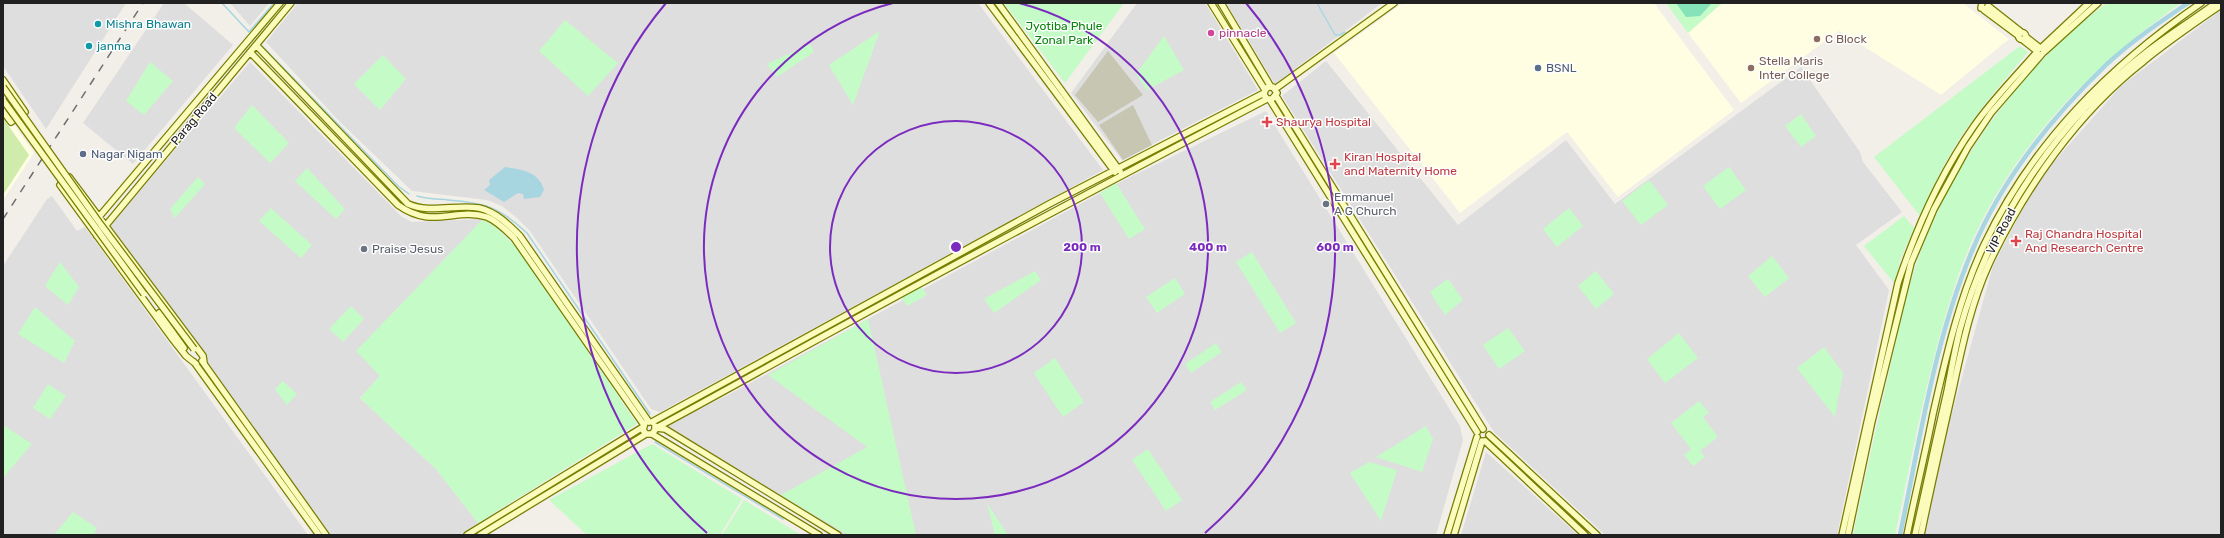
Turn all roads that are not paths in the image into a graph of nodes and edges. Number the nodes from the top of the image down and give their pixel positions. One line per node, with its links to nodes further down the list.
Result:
1 (280, 3): 14 (street, Parag Road)
2 (291, 3): 15 (street, Parag Road)
3 (989, 3): 27 (street)
4 (998, 3): 26 (street)
5 (1211, 3): 21 (street)
6 (1221, 3): 20 (street)
7 (1394, 3): 20 (street)
8 (2089, 3): 16 (street)
9 (2098, 3): 16 (street)
10 (2201, 3): 56 (street, VIP Road)
11 (2216, 3): 57 (street, VIP Road)
12 (1986, 5): 16 (street)
13 (2221, 5): 58 (street, VIP Road)
14 (254, 35): 15 (street); 31 (street, Parag Road)
15 (258, 43): 17 (street, Parag Road); 37 (street)
16 (2040, 51): 54 (street); 55 (street)
17 (250, 52): 33 (street, Parag Road); 37 (street)
18 (3, 80): 25 (street)
19 (3, 88): 35 (street, bridge)
20 (1273, 88): 21 (street); 22 (street)
21 (1264, 92): 23 (street); 28 (street)
22 (1276, 96): 23 (street); 39 (street)
23 (1268, 99): 30 (street); 41 (street)
24 (3, 100): 36 (street, bridge)
25 (3, 111)
26 (1090, 126): 27 (street); 28 (street)
27 (1084, 130): 29 (street)
28 (1120, 168): 29 (street); 30 (street)
29 (1113, 171): 30 (street); 37 (street)
30 (1121, 175): 38 (street)
31 (100, 217): 32 (street, Parag Road); 32 (street); 33 (street)
32 (90, 226): 34 (street)
33 (107, 226): 34 (street, Parag Road); 35 (street)
34 (97, 236): 36 (street)
35 (204, 363): 45 (street)
36 (196, 364): 44 (street)
37 (647, 424): 38 (street); 40 (street); 46 (street)
38 (656, 428): 40 (street); 49 (street)
39 (1483, 429): 41 (street); 42 (street)
40 (649, 434): 47 (street); 48 (street)
41 (1477, 435): 43 (street); 50 (street)
42 (1489, 435): 43 (street); 53 (street)
43 (1483, 441): 51 (street); 52 (street)
44 (319, 535)
45 (326, 535)
46 (467, 535)
47 (480, 535)
48 (819, 535)
49 (838, 535)
50 (1447, 535)
51 (1454, 535)
52 (1585, 535)
53 (1597, 535)
54 (1842, 535)
55 (1848, 535)
56 (1907, 535)
57 (1915, 535)
58 (1921, 535)

